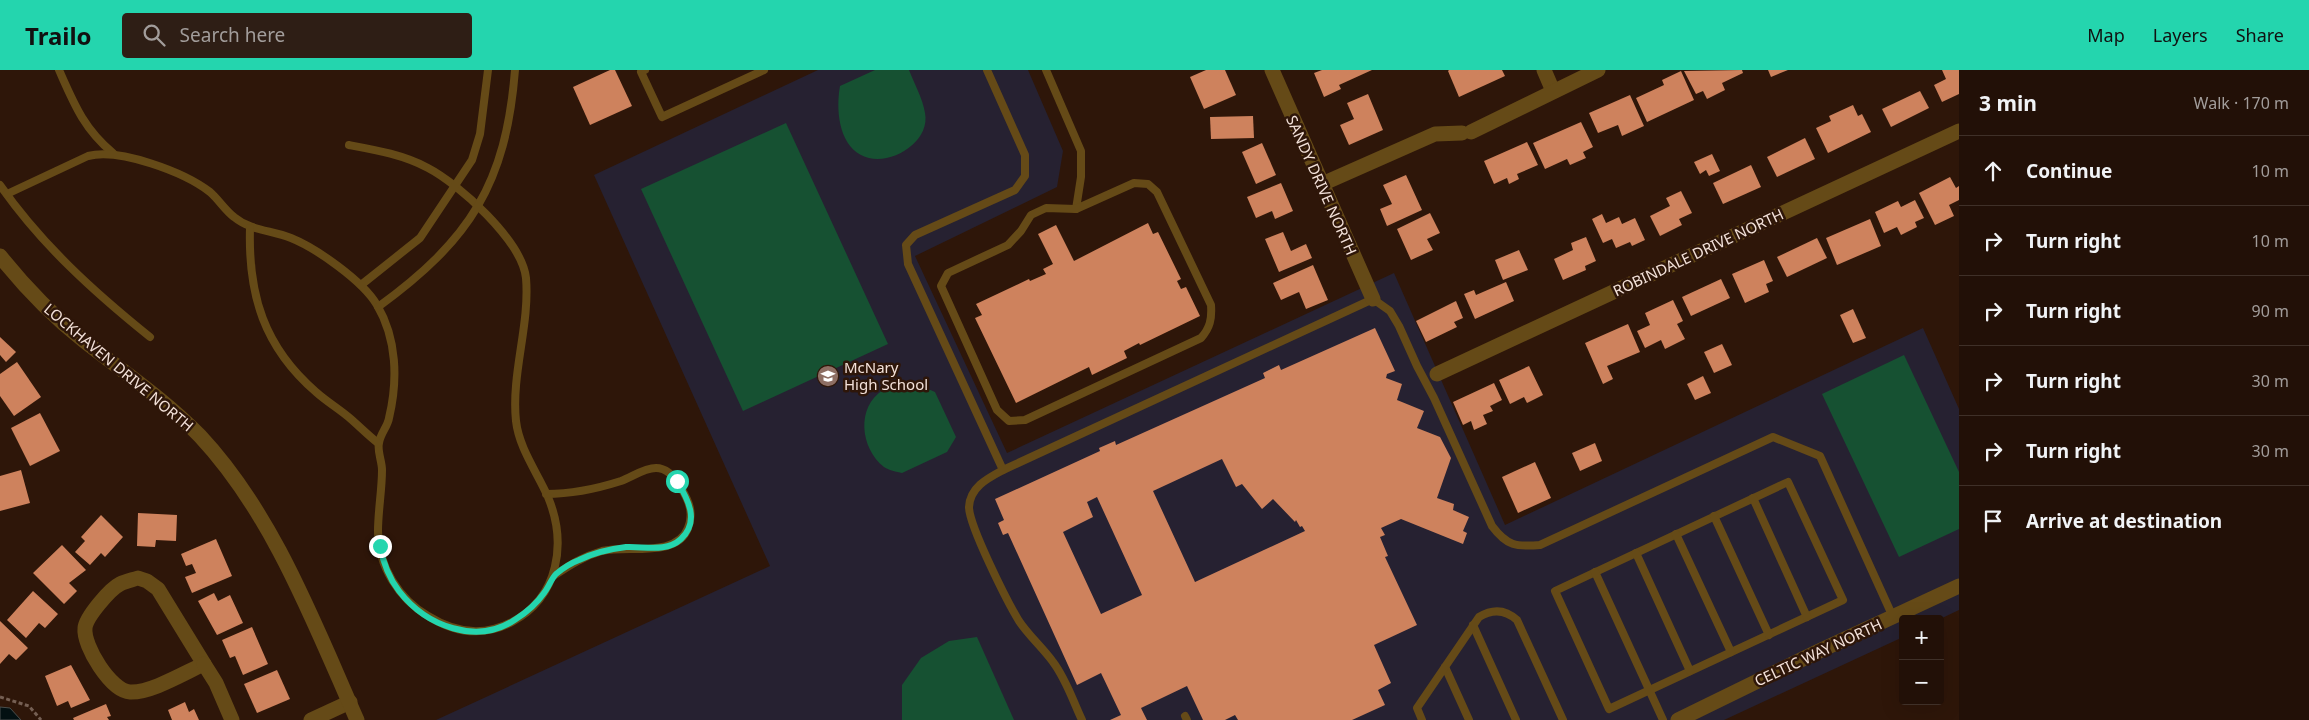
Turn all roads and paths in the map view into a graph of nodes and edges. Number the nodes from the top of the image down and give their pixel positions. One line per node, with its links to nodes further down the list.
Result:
1 (58, 70): 14 (lane)
2 (488, 70): 17 (lane)
3 (515, 70): 19 (lane)
4 (645, 70): 5 (lane)
5 (764, 70)
6 (987, 70): 29 (lane)
7 (1046, 70): 20 (lane)
8 (1272, 70): 15 (street, SANDY DRIVE NORTH)
9 (1544, 70): 11 (street)
10 (1598, 70): 11 (street)
11 (1553, 91): 15 (street)
12 (1959, 131): 27 (street, ROBINDALE DRIVE NORTH)
13 (349, 145): 17 (lane)
14 (112, 153): 18 (lane); 21 (lane)
15 (1322, 184): 24 (street, SANDY DRIVE NORTH)
16 (0, 186): 18 (lane)
17 (454, 187): 19 (lane); 23 (lane)
18 (7, 194): 26 (lane)
19 (478, 206): 25 (lane); 30 (lane)
20 (1076, 209): 20 (lane)
21 (250, 228): 23 (lane); 28 (lane)
22 (0, 256): 48 (street, LOCKHAVEN DRIVE NORTH)
23 (362, 285): 25 (lane)
24 (1373, 299): 29 (lane); 39 (lane)
25 (378, 307): 28 (lane)
26 (150, 336)
27 (1437, 374)
28 (378, 443): 36 (lane)
29 (1003, 470): 53 (lane)
30 (546, 494): 36 (lane); 36 (lane)
31 (1753, 498): 32 (lane); 38 (lane); 38 (lane)
32 (1714, 516): 33 (lane); 41 (lane)
33 (1676, 534): 34 (lane); 42 (lane)
34 (1636, 553): 35 (lane); 45 (lane)
35 (1595, 572): 46 (lane); 46 (lane)
36 (555, 575)
37 (1959, 586): 39 (street, CELTIC WAY NORTH)
38 (1807, 617): 41 (lane)
39 (1893, 617): 59 (street, CELTIC WAY NORTH)
40 (1473, 625): 44 (lane); 56 (lane); 57 (lane)
41 (1769, 634): 42 (lane)
42 (1731, 652): 45 (lane)
43 (204, 664): 43 (street); 50 (street)
44 (1445, 667): 54 (lane); 55 (lane)
45 (1690, 671): 46 (lane)
46 (1649, 690): 58 (lane)
47 (0, 697): 49 (path)
48 (350, 702): 51 (street); 52 (street, LOCKHAVEN DRIVE NORTH)
49 (41, 720)
50 (232, 720)
51 (311, 720)
52 (358, 720)
53 (1082, 720)
54 (1422, 720)
55 (1469, 720)
56 (1516, 720)
57 (1563, 720)
58 (1663, 720)
59 (1678, 720)

